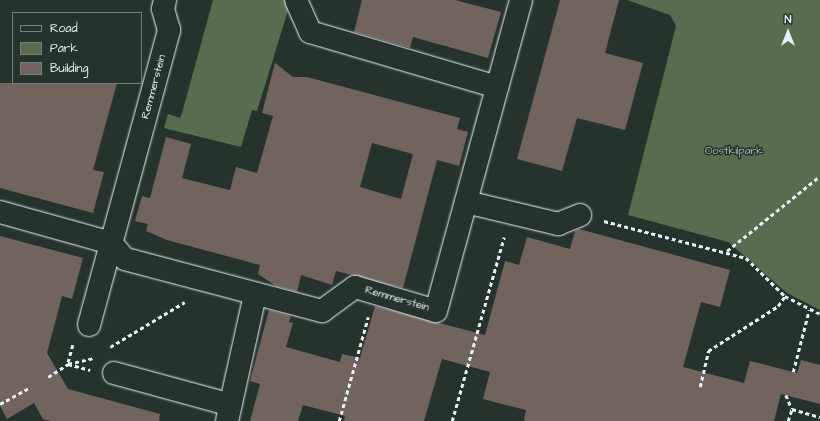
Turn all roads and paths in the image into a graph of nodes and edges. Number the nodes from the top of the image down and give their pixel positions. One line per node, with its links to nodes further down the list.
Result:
1 (165, 0): 10 (street, Remmerstein)
2 (296, 0): 4 (street)
3 (521, 0): 4 (street, Remmerstein)
4 (497, 87): 6 (street, Remmerstein)
5 (820, 176): 11 (path)
6 (466, 202): 8 (street); 13 (street, Remmerstein)
7 (0, 212): 10 (street)
8 (511, 214): 9 (street); 33 (path)
9 (580, 215): 11 (path)
10 (111, 243): 12 (street, Remmerstein); 18 (street, Remmerstein)
11 (726, 251): 15 (path)
12 (214, 284): 14 (street, Remmerstein); 19 (path)
13 (374, 293): 14 (street, Remmerstein); 32 (path)
14 (255, 295): 30 (street)
15 (785, 296): 16 (path); 26 (path)
16 (809, 310): 17 (path); 22 (path)
17 (820, 314)
18 (89, 326): 21 (path)
19 (105, 349)
20 (98, 357): 21 (path)
21 (68, 364): 23 (path); 24 (path)
22 (793, 372)
23 (114, 373): 30 (street)
24 (48, 377)
25 (31, 387): 28 (path)
26 (700, 387)
27 (786, 395): 29 (path)
28 (0, 404)
29 (792, 409): 31 (path); 34 (path)
30 (229, 413)
31 (820, 417)
32 (339, 421)
33 (452, 421)
34 (788, 421)

